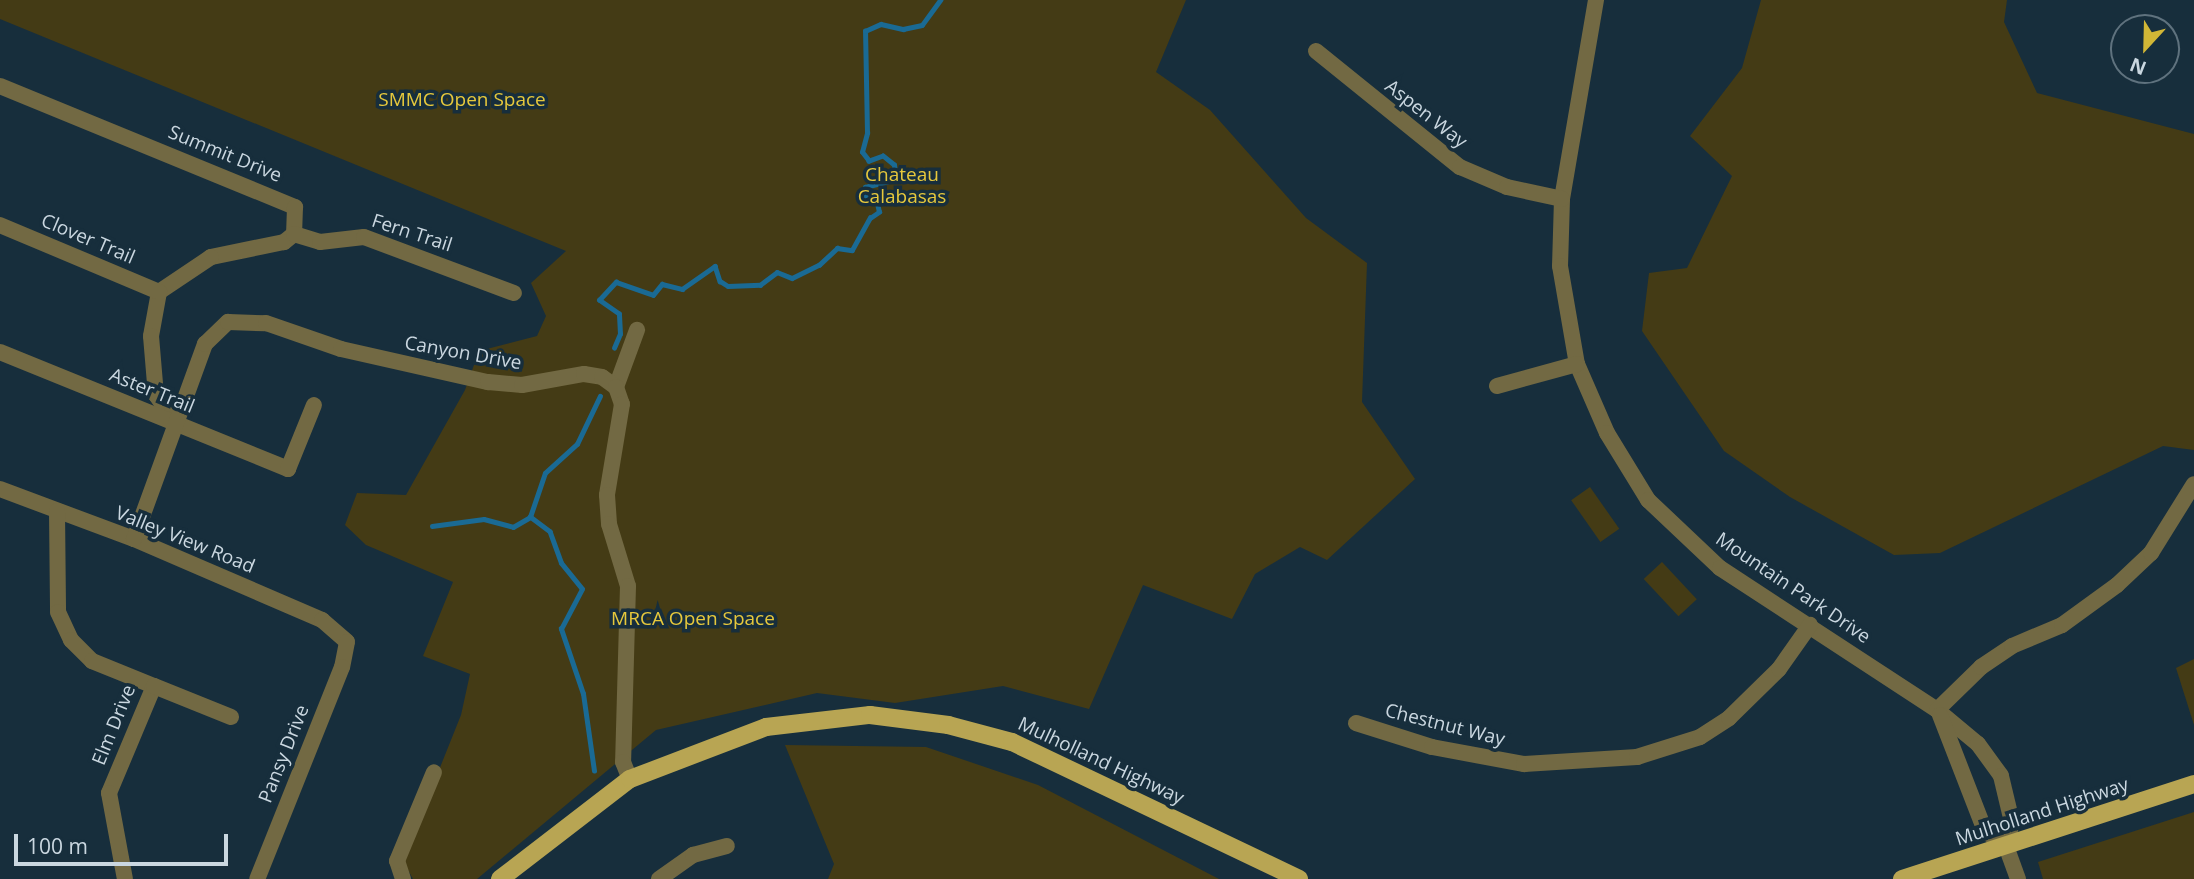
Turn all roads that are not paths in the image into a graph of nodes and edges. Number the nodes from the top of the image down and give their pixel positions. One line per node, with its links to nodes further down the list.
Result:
1 (1596, 0): 4 (street, Mountain Park Drive)
2 (1316, 51): 4 (street, Aspen Way)
3 (0, 86): 6 (street, Summit Drive)
4 (1562, 199): 11 (street, Mountain Park Drive)
5 (0, 225): 7 (street, Clover Trail)
6 (294, 234): 7 (street); 8 (street, Fern Trail)
7 (159, 292): 15 (street)
8 (514, 293)
9 (637, 330): 13 (street)
10 (0, 352): 15 (street, Aster Trail)
11 (1577, 364): 12 (street); 20 (street, Mountain Park Drive)
12 (1497, 386)
13 (616, 387): 15 (street, Canyon Drive); 28 (street)
14 (314, 405): 15 (street, Aster Trail)
15 (176, 424): 19 (street, Canyon Drive)
16 (2194, 484): 23 (street)
17 (0, 489): 18 (street, Valley View Road)
18 (57, 511): 19 (street, Valley View Road); 22 (street, Elm Drive)
19 (134, 539): 21 (street, Valley View Road)
20 (1810, 625): 23 (street, Mountain Park Drive); 25 (street, Chestnut Way)
21 (346, 642): 34 (street, Pansy Drive)
22 (154, 686): 24 (street); 33 (street, Elm Drive)
23 (1937, 710): 27 (street, Mountain Park Drive); 29 (street)
24 (231, 717)
25 (1356, 723)
26 (434, 772): 35 (street)
27 (1998, 772): 29 (street); 32 (street, Mountain Park Drive)
28 (630, 779): 36 (main road, Mulholland Highway); 38 (main road, Mulholland Highway)
29 (1968, 781): 32 (street)
30 (2194, 784): 32 (main road, Mulholland Highway)
31 (727, 846): 37 (street)
32 (2006, 846): 39 (main road, Mulholland Highway); 40 (street)
33 (125, 879)
34 (257, 879)
35 (403, 879)
36 (500, 879)
37 (659, 879)
38 (1299, 879)
39 (1902, 879)
40 (2018, 879)

